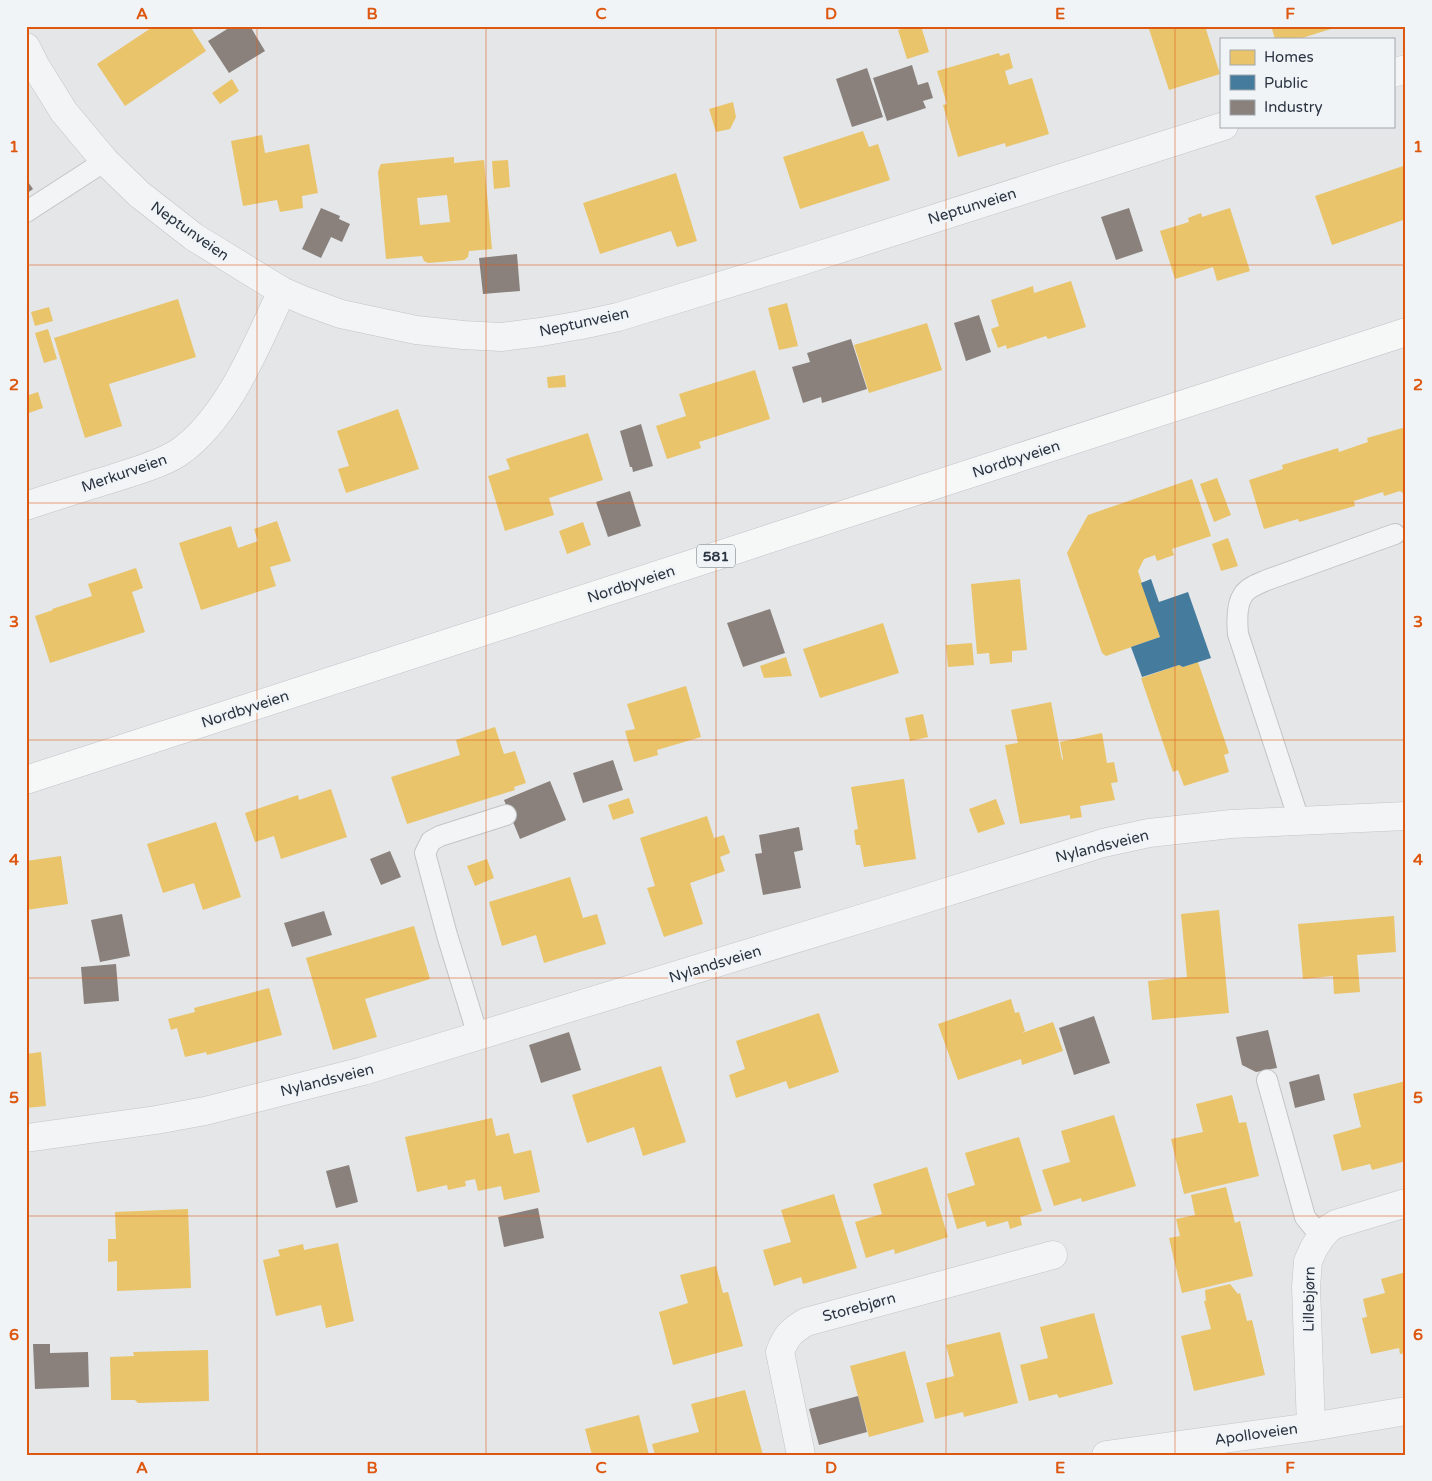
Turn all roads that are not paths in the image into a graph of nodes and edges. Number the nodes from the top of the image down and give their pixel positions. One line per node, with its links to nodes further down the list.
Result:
1 (26, 47): 5 (street, Neptunveien)
2 (1406, 69): 3 (street)
3 (1394, 73)
4 (1220, 127): 7 (street, Neptunveien)
5 (105, 161): 6 (lane); 7 (street, Neptunveien)
6 (26, 212)
7 (282, 291): 9 (street, Merkurveien)
8 (1406, 332): 11 (main road, Nordbyveien / 581)
9 (26, 506)
10 (1396, 534): 14 (lane)
11 (26, 780)
12 (506, 816): 15 (lane)
13 (1406, 816): 14 (street, Nylandsveien)
14 (1299, 820): 15 (street, Nylandsveien)
15 (478, 1036): 17 (street, Nylandsveien)
16 (1267, 1080): 19 (lane)
17 (26, 1138)
18 (1406, 1203): 19 (street, Lillebjørn)
19 (1321, 1237): 22 (street, Lillebjørn)
20 (1053, 1255): 23 (street, Storebjørn)
21 (1406, 1410): 22 (street, Apolloveien)
22 (1311, 1427): 24 (street, Apolloveien)
23 (801, 1455)
24 (1106, 1455)

